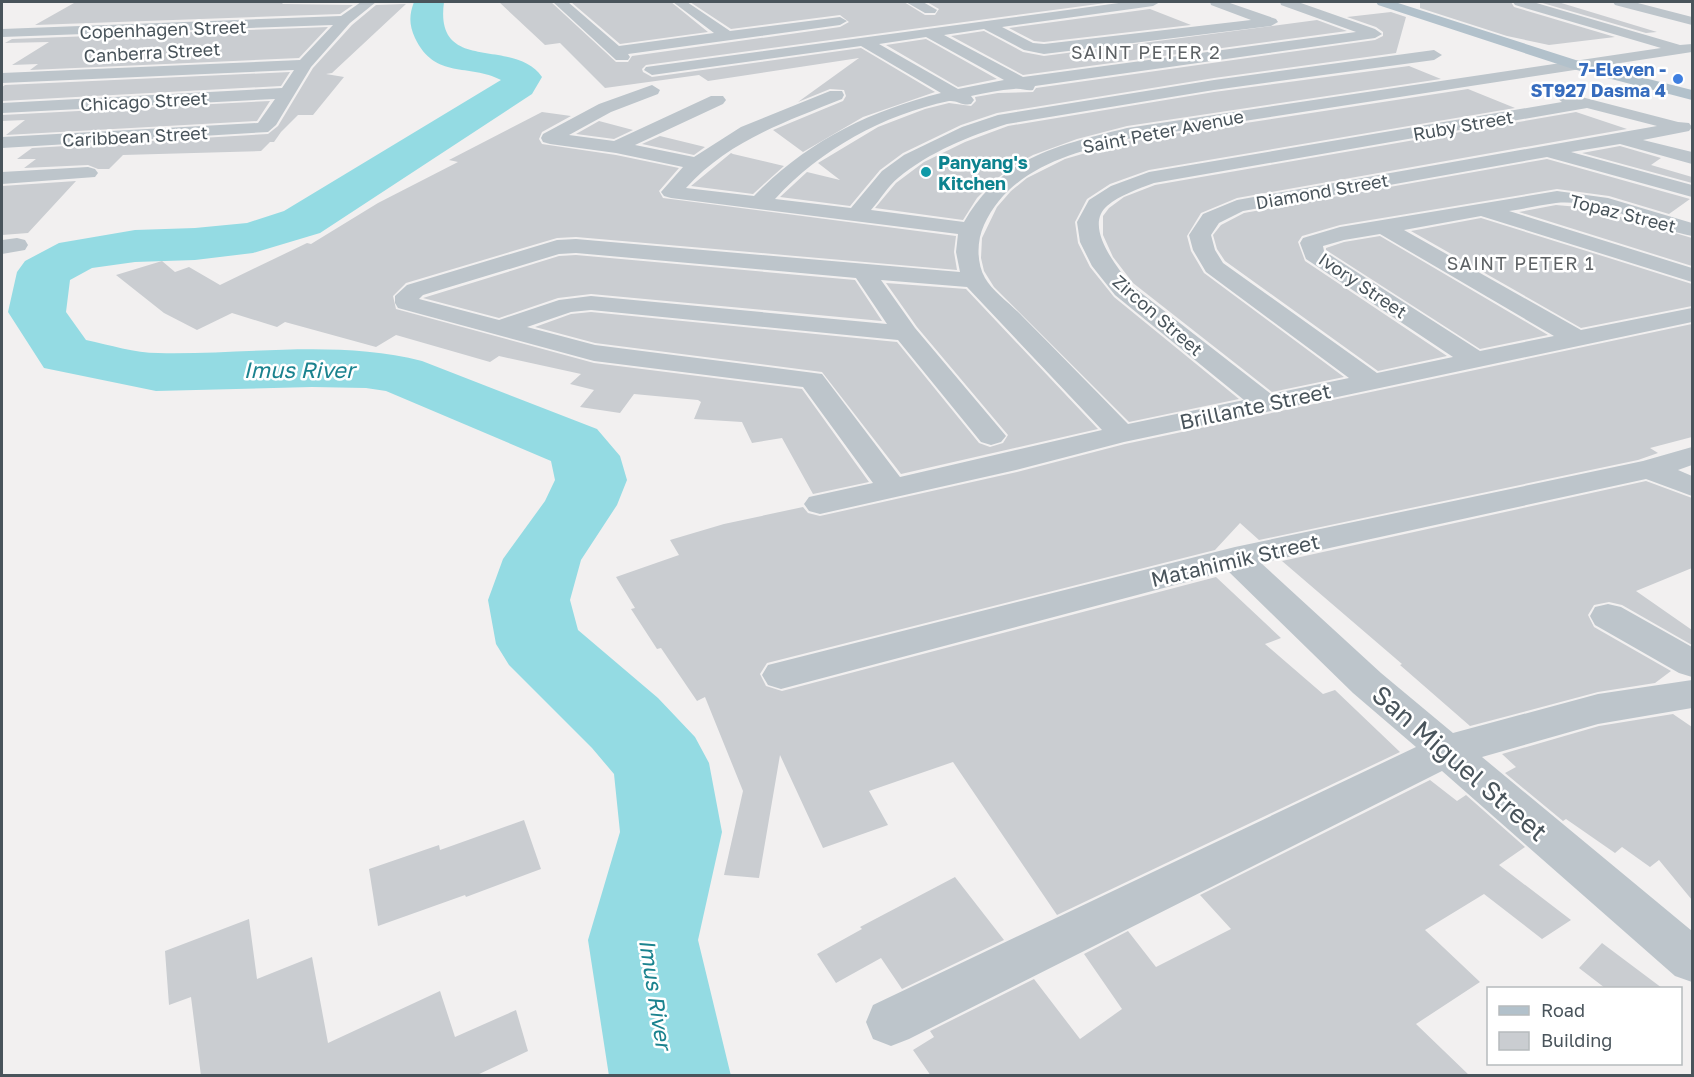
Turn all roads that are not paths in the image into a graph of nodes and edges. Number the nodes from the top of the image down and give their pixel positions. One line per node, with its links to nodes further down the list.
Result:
1 (369, 2): 18 (street)
2 (560, 2): 29 (street)
3 (679, 2): 29 (street)
4 (1153, 2): 11 (street)
5 (1216, 2): 23 (street)
6 (1286, 2): 28 (street)
7 (1383, 2): 39 (main road)
8 (1406, 2): 37 (main road)
9 (1520, 2): 35 (street)
10 (1618, 2): 17 (street); 24 (street)
11 (1135, 4): 15 (street); 25 (street)
12 (910, 7): 13 (street)
13 (946, 8)
14 (814, 12): 21 (street)
15 (1057, 15): 22 (street); 32 (street)
16 (1692, 15): 17 (street)
17 (1677, 17): 20 (street)
18 (345, 20): 27 (street); 30 (street)
19 (849, 20): 21 (street)
20 (1692, 21)
21 (832, 22): 29 (street)
22 (985, 24): 26 (street); 32 (street)
23 (1281, 26): 25 (street); 33 (street)
24 (1692, 28)
25 (1203, 31): 32 (street)
26 (928, 32): 31 (street); 44 (street)
27 (2, 33)
28 (1375, 34): 33 (street); 45 (street)
29 (728, 36)
30 (326, 41): 34 (street); 38 (street)
31 (863, 41): 41 (street); 50 (street)
32 (1121, 41)
33 (1320, 41): 36 (street)
34 (303, 42)
35 (1689, 50): 37 (street, Saint Peter Avenue)
36 (1166, 63): 44 (street); 45 (street)
37 (1597, 64): 39 (street, Saint Peter Avenue); 46 (main road)
38 (304, 65): 42 (street, Canberra Street); 49 (street)
39 (1579, 66): 43 (street, Saint Peter Avenue); 53 (main road)
40 (1466, 67): 43 (street)
41 (651, 70)
42 (2, 78)
43 (1498, 78): 47 (street); 58 (street, Saint Peter Avenue)
44 (1021, 82): 50 (street); 57 (street)
45 (1214, 85): 57 (street); 58 (street)
46 (1692, 88)
47 (1530, 89)
48 (652, 90): 66 (street)
49 (287, 93): 56 (street, Chicago Street); 64 (street, Caribbean Street)
50 (952, 94): 59 (street); 77 (street)
51 (836, 95): 70 (street)
52 (1553, 95): 55 (street)
53 (1692, 95)
54 (717, 100): 66 (street)
55 (1588, 104): 60 (street); 65 (street, Ruby Street)
56 (2, 108)
57 (1067, 109): 59 (street)
58 (1264, 112): 65 (street); 67 (street, Saint Peter Avenue)
59 (1004, 119): 61 (street); 79 (street)
60 (1688, 128): 62 (street, Diamond Street)
61 (1034, 131)
62 (1617, 138): 68 (street, Diamond Street); 69 (street)
63 (1054, 139): 67 (street)
64 (2, 143)
65 (1338, 146): 72 (street); 92 (street, Zircon Street)
66 (616, 147): 70 (street)
67 (1074, 147): 81 (street, Saint Peter Avenue)
68 (1547, 152): 72 (street, Diamond Street); 75 (street)
69 (1692, 158)
70 (697, 164): 77 (street)
71 (88, 173): 73 (street)
72 (1402, 177): 74 (street); 91 (street, Diamond Street)
73 (2, 178)
74 (1432, 189)
75 (1692, 191)
76 (1451, 198): 78 (street)
77 (758, 204): 79 (street)
78 (1483, 210): 80 (street, Ivory Street); 82 (street, Topaz Street); 84 (street)
79 (857, 214): 81 (street)
80 (1384, 227): 89 (street); 90 (street, Ivory Street)
81 (969, 229): 85 (street)
82 (1692, 230)
83 (863, 272): 85 (street); 87 (street); 88 (street)
84 (1692, 276)
85 (974, 280): 93 (street)
86 (1692, 315): 89 (street, Brillante Street)
87 (499, 328): 88 (street); 98 (street)
88 (906, 333): 94 (street)
89 (1577, 339): 90 (street, Brillante Street)
90 (1476, 360): 91 (street, Brillante Street)
91 (1372, 382): 92 (street, Brillante Street)
92 (1266, 404): 93 (street, Brillante Street)
93 (1122, 434): 98 (street, Brillante Street)
94 (991, 436)
95 (1692, 456): 96 (street, Matahimik Street)
96 (1649, 469): 97 (street); 100 (street, Matahimik Street)
97 (1692, 487)
98 (892, 488): 99 (street, Brillante Street)
99 (820, 504)
100 (1235, 558): 103 (street, Matahimik Street); 105 (street, San Miguel Street)
101 (1608, 616): 102 (street)
102 (1692, 664)
103 (781, 675)
104 (1692, 694): 105 (street)
105 (1446, 751): 106 (street, San Miguel Street); 107 (street)
106 (1692, 960)
107 (891, 1022)

